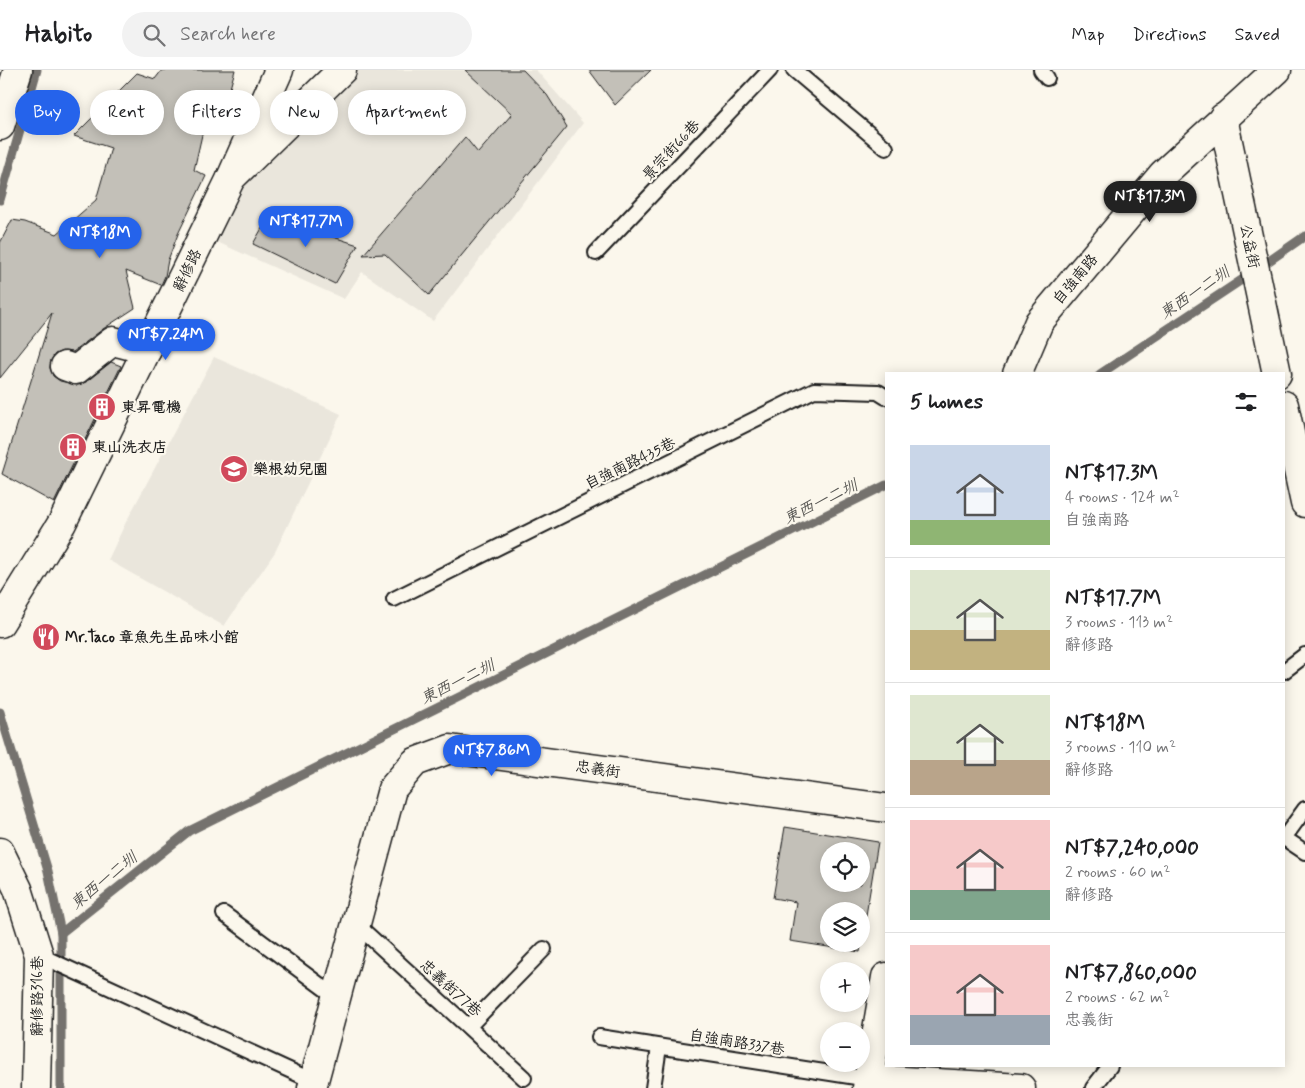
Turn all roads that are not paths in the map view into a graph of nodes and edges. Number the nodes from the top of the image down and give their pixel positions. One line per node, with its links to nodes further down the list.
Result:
1 (18, 70): 8 (street)
2 (279, 70): 10 (street, 辭修路)
3 (342, 70): 10 (street)
4 (770, 70): 11 (lane, 景宗街66巷)
5 (794, 70): 9 (lane)
6 (1277, 70): 7 (street, 自強南路)
7 (1223, 118): 14 (street, 自強南路); 15 (street, 公益街)
8 (0, 126)
9 (886, 148)
10 (231, 178): 12 (street, 辭修路)
11 (596, 253)
12 (147, 350): 13 (street); 20 (street, 辭修路)
13 (65, 366)
14 (1018, 372)
15 (1277, 372)
16 (885, 396): 19 (lane, 自強南路435巷)
17 (1285, 410): 18 (street)
18 (1305, 503)
19 (394, 599)
20 (0, 623)
21 (1305, 655): 22 (lane)
22 (1285, 670)
23 (885, 808): 30 (street, 忠義街)
24 (1305, 809): 25 (lane)
25 (1285, 837)
26 (1285, 839): 28 (lane)
27 (0, 852): 32 (street, 辭修路316巷)
28 (1305, 852)
29 (224, 914): 34 (lane)
30 (356, 924): 34 (street, 忠義街); 35 (lane, 忠義街77巷)
31 (544, 949): 35 (lane)
32 (39, 955): 41 (lane); 42 (street, 辭修路316巷)
33 (885, 983): 40 (street)
34 (336, 997): 41 (street, 忠義街)
35 (468, 1026): 39 (lane, 忠義街77巷)
36 (599, 1037): 37 (lane, 自強南路337巷)
37 (659, 1046): 40 (lane, 自強南路337巷); 43 (lane)
38 (1109, 1067): 45 (lane)
39 (524, 1078)
40 (868, 1083): 44 (street)
41 (312, 1085)
42 (36, 1088)
43 (653, 1088)
44 (1021, 1088)
45 (1093, 1088)

